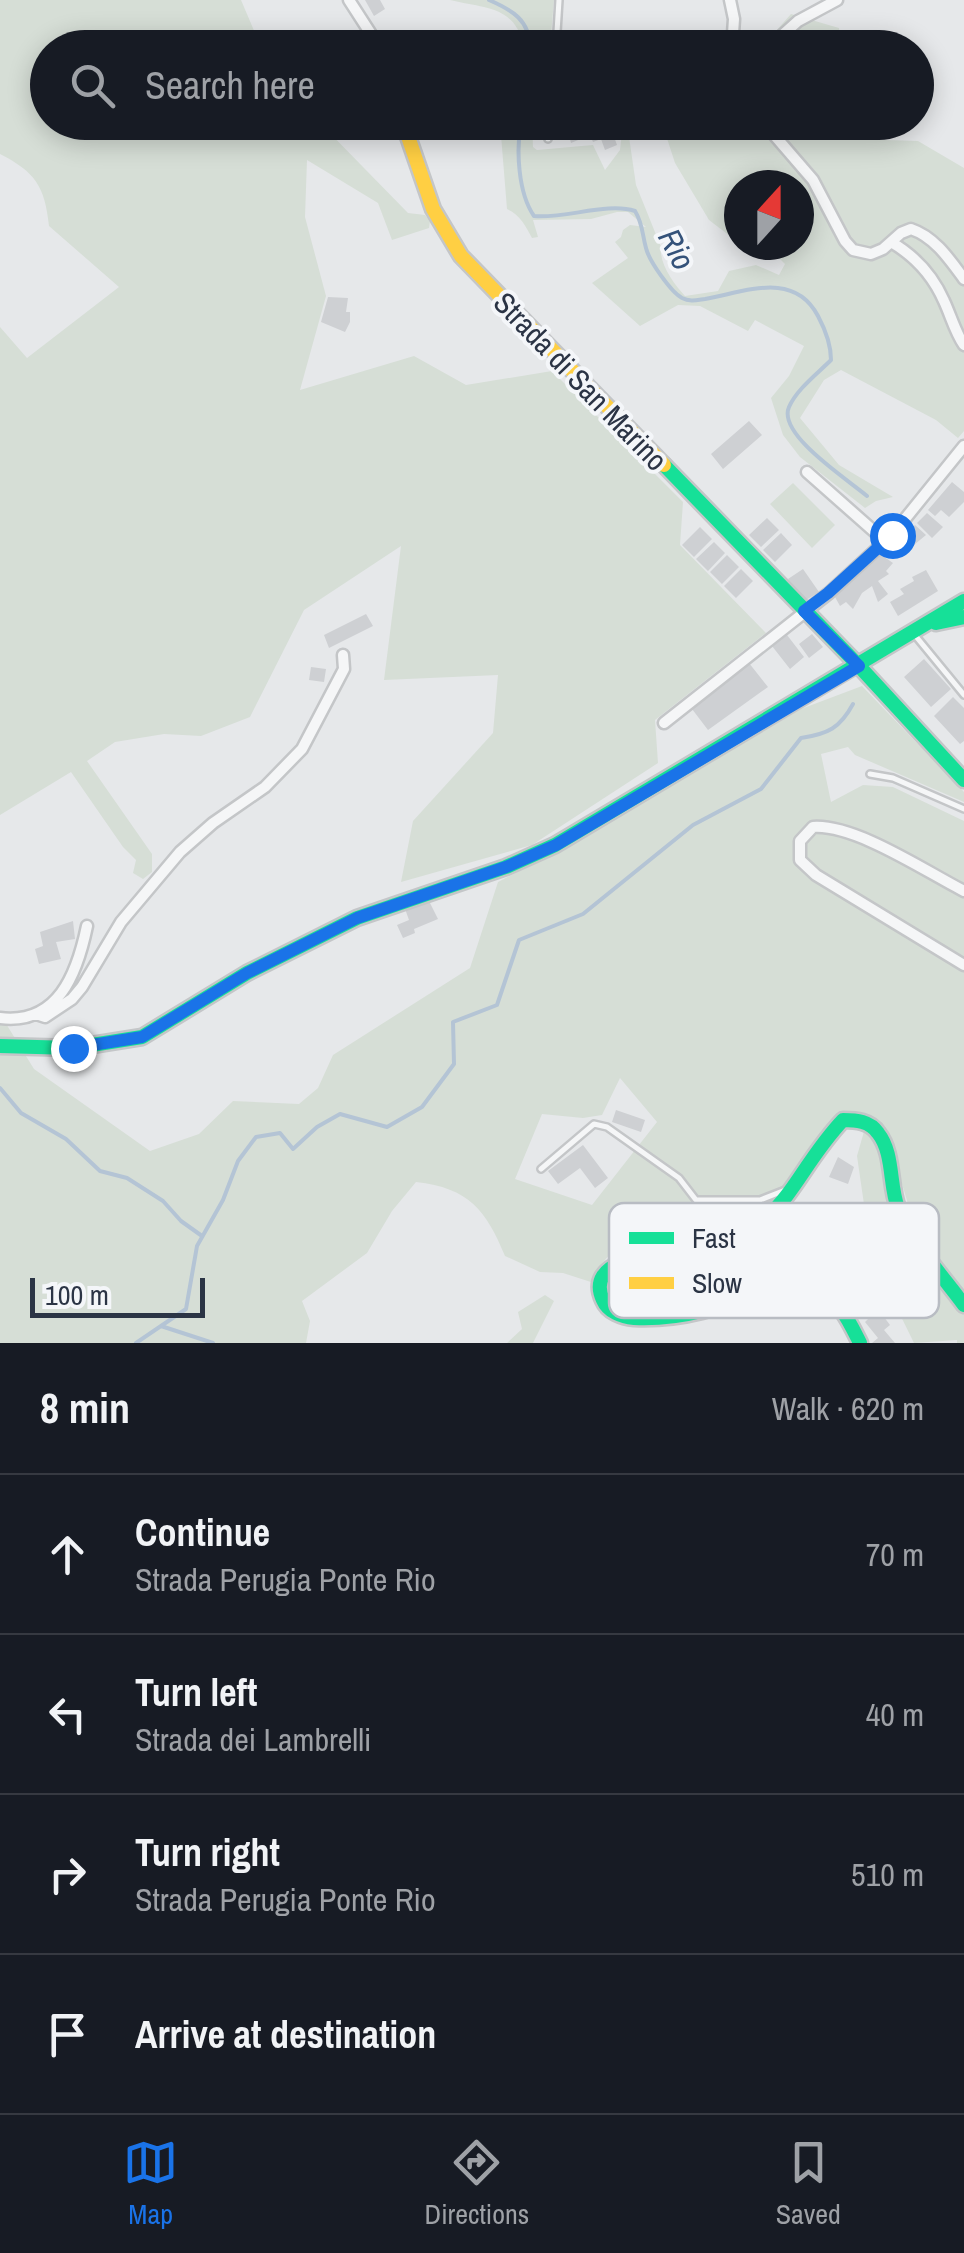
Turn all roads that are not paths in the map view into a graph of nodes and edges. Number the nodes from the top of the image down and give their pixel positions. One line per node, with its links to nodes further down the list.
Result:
1 (349, 0): 5 (street)
2 (559, 0): 6 (lane)
3 (730, 0): 7 (street)
4 (837, 0): 8 (street)
5 (368, 30)
6 (557, 30)
7 (733, 30)
8 (788, 30)
9 (409, 140): 18 (street, Strada di San Marino)
10 (779, 140): 11 (street)
11 (892, 242): 12 (street); 13 (street)
12 (964, 280)
13 (964, 345)
14 (964, 446): 16 (street)
15 (808, 472): 16 (street)
16 (885, 541): 18 (street)
17 (964, 601): 20 (street)
18 (804, 611): 22 (street, Strada di San Marino); 24 (street)
19 (964, 617): 20 (street)
20 (912, 632): 22 (street); 23 (lane)
21 (344, 655): 31 (street)
22 (859, 666): 26 (street, Strada di San Marino); 33 (street)
23 (964, 694)
24 (664, 723)
25 (870, 774): 27 (lane)
26 (964, 780)
27 (964, 809)
28 (964, 891): 30 (street)
29 (87, 926): 31 (street)
30 (964, 965)
31 (36, 1014): 32 (street)
32 (0, 1018)
33 (0, 1046)
34 (540, 1169): 35 (lane)
35 (791, 1188): 36 (street); 37 (street)
36 (779, 1203)
37 (897, 1203)
38 (939, 1268): 40 (street)
39 (609, 1269): 41 (street)
40 (964, 1304)
41 (609, 1309)
42 (845, 1318): 43 (street)
43 (860, 1343)

